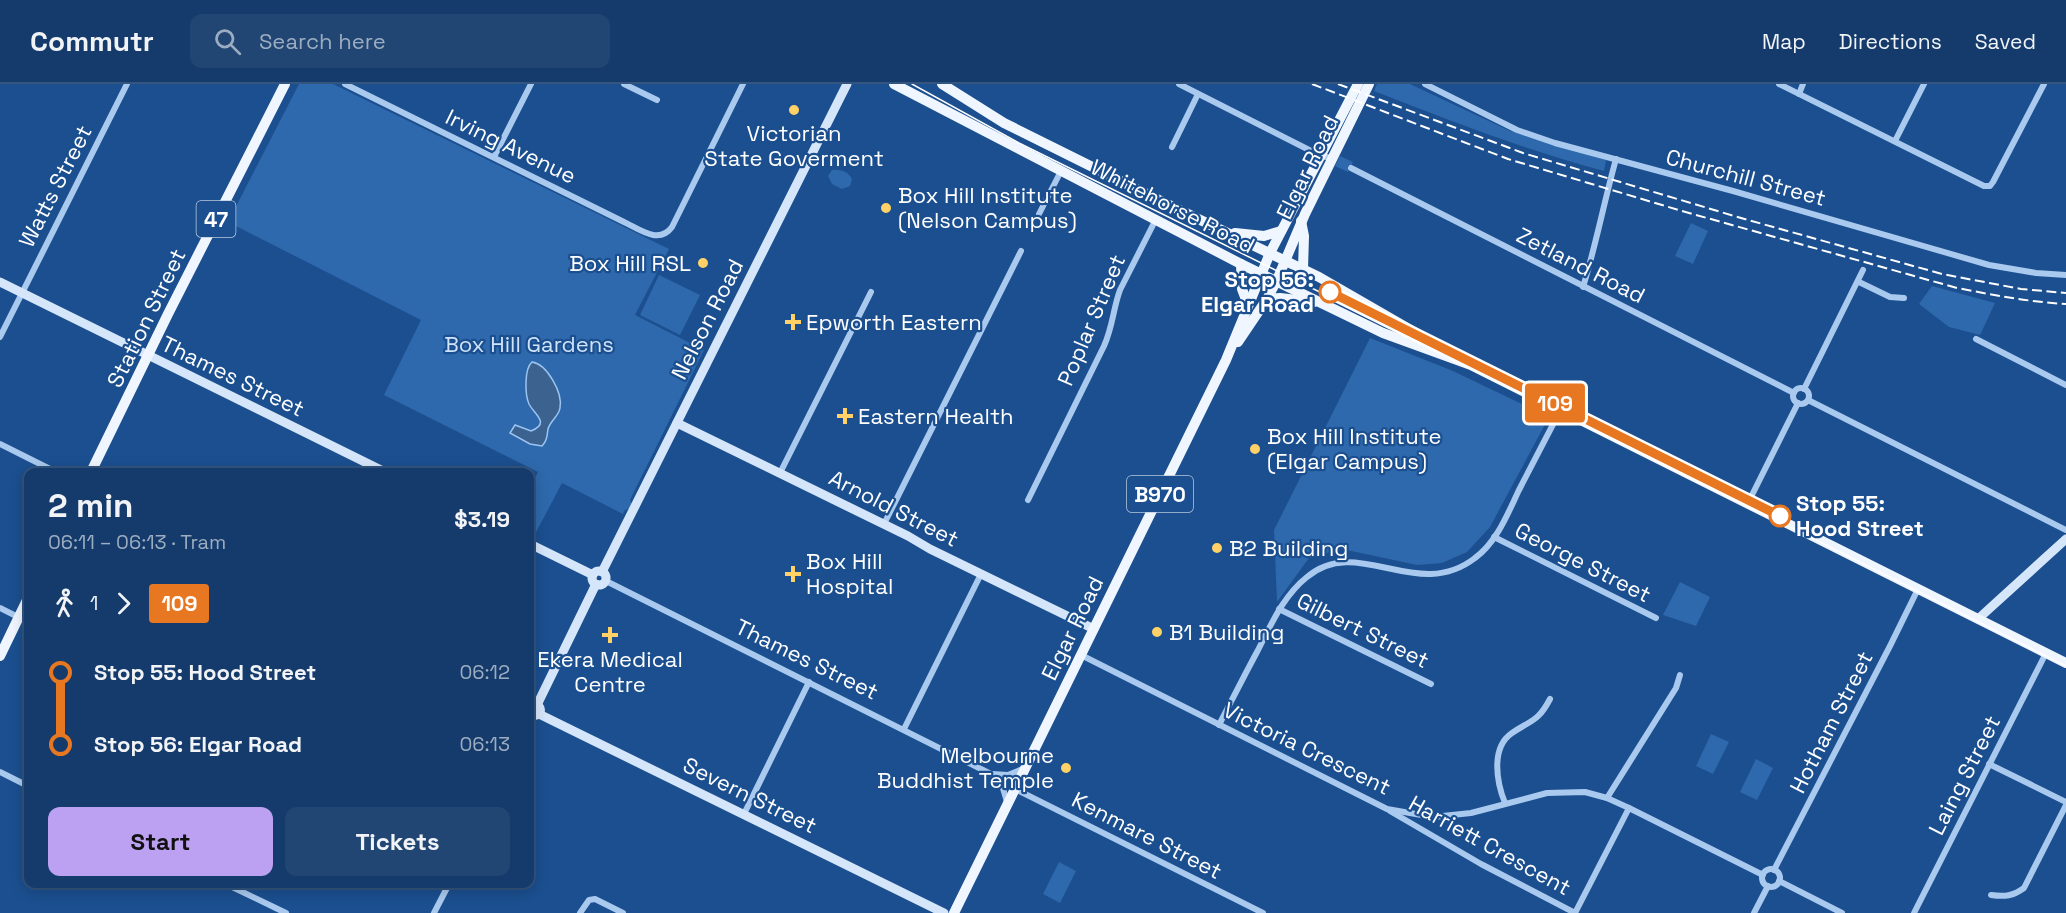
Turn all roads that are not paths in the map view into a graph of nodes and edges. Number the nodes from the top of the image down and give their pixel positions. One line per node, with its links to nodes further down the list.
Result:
1 (127, 84): 45 (street, Watts Street)
2 (285, 84): 53 (main road, Station Street / 47)
3 (345, 84): 23 (street, Irving Avenue)
4 (531, 84): 23 (street)
5 (624, 84): 20 (street)
6 (742, 84): 23 (street, Irving Avenue)
7 (847, 84): 62 (street, Nelson Road)
8 (894, 84): 27 (main road, Whitehorse Road)
9 (942, 84): 32 (main road, Whitehorse Road)
10 (1179, 84): 18 (street)
11 (1358, 84): 24 (main road, Elgar Road / B970)
12 (1369, 84): 24 (main road, Elgar Road / B970)
13 (1425, 84): 25 (street, Churchill Street)
14 (1779, 84): 19 (street)
15 (1803, 84): 19 (street)
16 (1924, 84): 21 (street)
17 (2043, 84): 21 (street)
18 (1198, 94): 22 (street); 24 (street)
19 (1798, 94): 21 (street)
20 (657, 100)
21 (1895, 141)
22 (1172, 147)
23 (494, 157)
24 (1326, 157): 30 (main road, Elgar Road / B970); 31 (main road, Elgar Road / B970)
25 (1616, 159): 40 (street, Churchill Street); 44 (street)
26 (1351, 168): 44 (street, Zetland Road)
27 (1061, 171): 28 (street); 29 (main road, Whitehorse Road)
28 (1039, 214)
29 (1156, 219): 36 (main road, Whitehorse Road); 68 (street, Poplar Street)
30 (1301, 221): 35 (main road, Elgar Road / B970); 37 (main road)
31 (1281, 231): 32 (main road); 34 (main road, Elgar Road / B970)
32 (1229, 233): 34 (main road, Whitehorse Road)
33 (1020, 251): 70 (street)
34 (1270, 253): 35 (main road, Whitehorse Road); 39 (main road, Elgar Road / B970)
35 (1285, 259): 37 (main road, Whitehorse Road); 41 (main road, Elgar Road / B970)
36 (1241, 264): 39 (main road, Whitehorse Road); 50 (main road)
37 (1303, 268): 55 (main road, Whitehorse Road)
38 (1863, 270): 43 (street)
39 (1262, 273): 41 (main road, Whitehorse Road); 50 (main road, Elgar Road / B970)
40 (2066, 275)
41 (1277, 280): 48 (main road, Elgar Road / B970); 49 (main road, Whitehorse Road)
42 (0, 282): 45 (street, Thames Street)
43 (1858, 282): 47 (street); 57 (street)
44 (1583, 286): 58 (street, Zetland Road)
45 (21, 292): 51 (street, Watts Street); 53 (street, Thames Street)
46 (871, 292): 67 (street)
47 (1904, 298)
48 (1267, 299): 49 (main road); 54 (main road, Elgar Road / B970)
49 (1323, 304): 55 (main road, Whitehorse Road)
50 (1248, 305): 54 (main road, Elgar Road / B970)
51 (0, 337)
52 (1976, 339): 56 (street)
53 (149, 356): 65 (main road, Station Street / 47); 66 (street, Thames Street)
54 (1226, 360): 83 (main road, Elgar Road / B970)
55 (1471, 365): 61 (main road, Whitehorse Road)
56 (2066, 385)
57 (1804, 389): 58 (street); 59 (street)
58 (1794, 393): 60 (street)
59 (1808, 400): 60 (street); 71 (street)
60 (1798, 404): 69 (street)
61 (1561, 409): 69 (main road, Whitehorse Road); 72 (street)
62 (677, 423): 67 (street, Arnold Street); 76 (street, Nelson Road)
63 (0, 444): 64 (street)
64 (48, 468)
65 (93, 468)
66 (377, 468)
67 (780, 473): 70 (street, Arnold Street)
68 (1028, 500)
69 (1748, 503): 77 (main road, Whitehorse Road)
70 (884, 524): 75 (street, Arnold Street)
71 (2066, 530)
72 (1494, 537): 79 (street); 80 (street, George Street)
73 (2066, 539): 81 (street)
74 (534, 546): 76 (street, Thames Street)
75 (981, 574): 83 (street, Arnold Street); 95 (street)
76 (599, 578): 89 (street, Thames Street); 92 (street, Nelson Road)
77 (1918, 589): 81 (main road, Whitehorse Road); 109 (street, Hotham Street)
78 (0, 608): 82 (street)
79 (1279, 609): 90 (street, Gilbert Street); 94 (street)
80 (1656, 618)
81 (1978, 619): 84 (main road, Whitehorse Road)
82 (24, 620): 86 (main road)
83 (1094, 629): 85 (main road, Elgar Road / B970)
84 (2046, 653): 87 (main road, Whitehorse Road); 96 (street, Laing Street)
85 (1081, 655): 94 (street, Victoria Crescent); 97 (main road, Elgar Road / B970)
86 (0, 656)
87 (2066, 663)
88 (1680, 675): 102 (street)
89 (809, 682): 95 (street, Thames Street); 108 (street)
90 (1431, 684)
91 (1550, 699): 103 (street)
92 (534, 710)
93 (534, 712): 108 (street, Severn Street)
94 (1219, 725): 107 (street, Victoria Crescent)
95 (904, 729): 99 (street, Thames Street)
96 (1989, 764): 105 (street); 126 (street, Laing Street)
97 (1026, 767): 99 (street); 101 (main road, Elgar Road / B970)
98 (0, 772): 100 (street)
99 (991, 774): 104 (street)
100 (24, 784)
101 (1015, 789): 104 (main road, Elgar Road / B970); 122 (street, Kenmare Street)
102 (1607, 798): 103 (street, Victoria Crescent); 106 (street, Victoria Crescent)
103 (1505, 803): 107 (street, Victoria Crescent)
104 (1008, 804): 121 (main road, Elgar Road / B970)
105 (2066, 804): 115 (street)
106 (1629, 808): 110 (street, Victoria Crescent); 123 (street)
107 (1387, 809): 123 (street, Harriett Crescent)
108 (744, 814): 120 (street, Severn Street)
109 (1774, 870): 110 (street); 111 (street)
110 (1763, 875): 112 (street)
111 (1779, 882): 112 (street); 125 (street)
112 (1768, 886): 124 (street)
113 (234, 888): 116 (street)
114 (447, 888): 117 (street)
115 (1991, 896)
116 (286, 913)
117 (434, 913)
118 (580, 913): 119 (street)
119 (623, 913)
120 (944, 913)
121 (954, 913)
122 (1263, 913)
123 (1575, 913)
124 (1754, 913)
125 (1842, 913)
126 (1914, 913)

